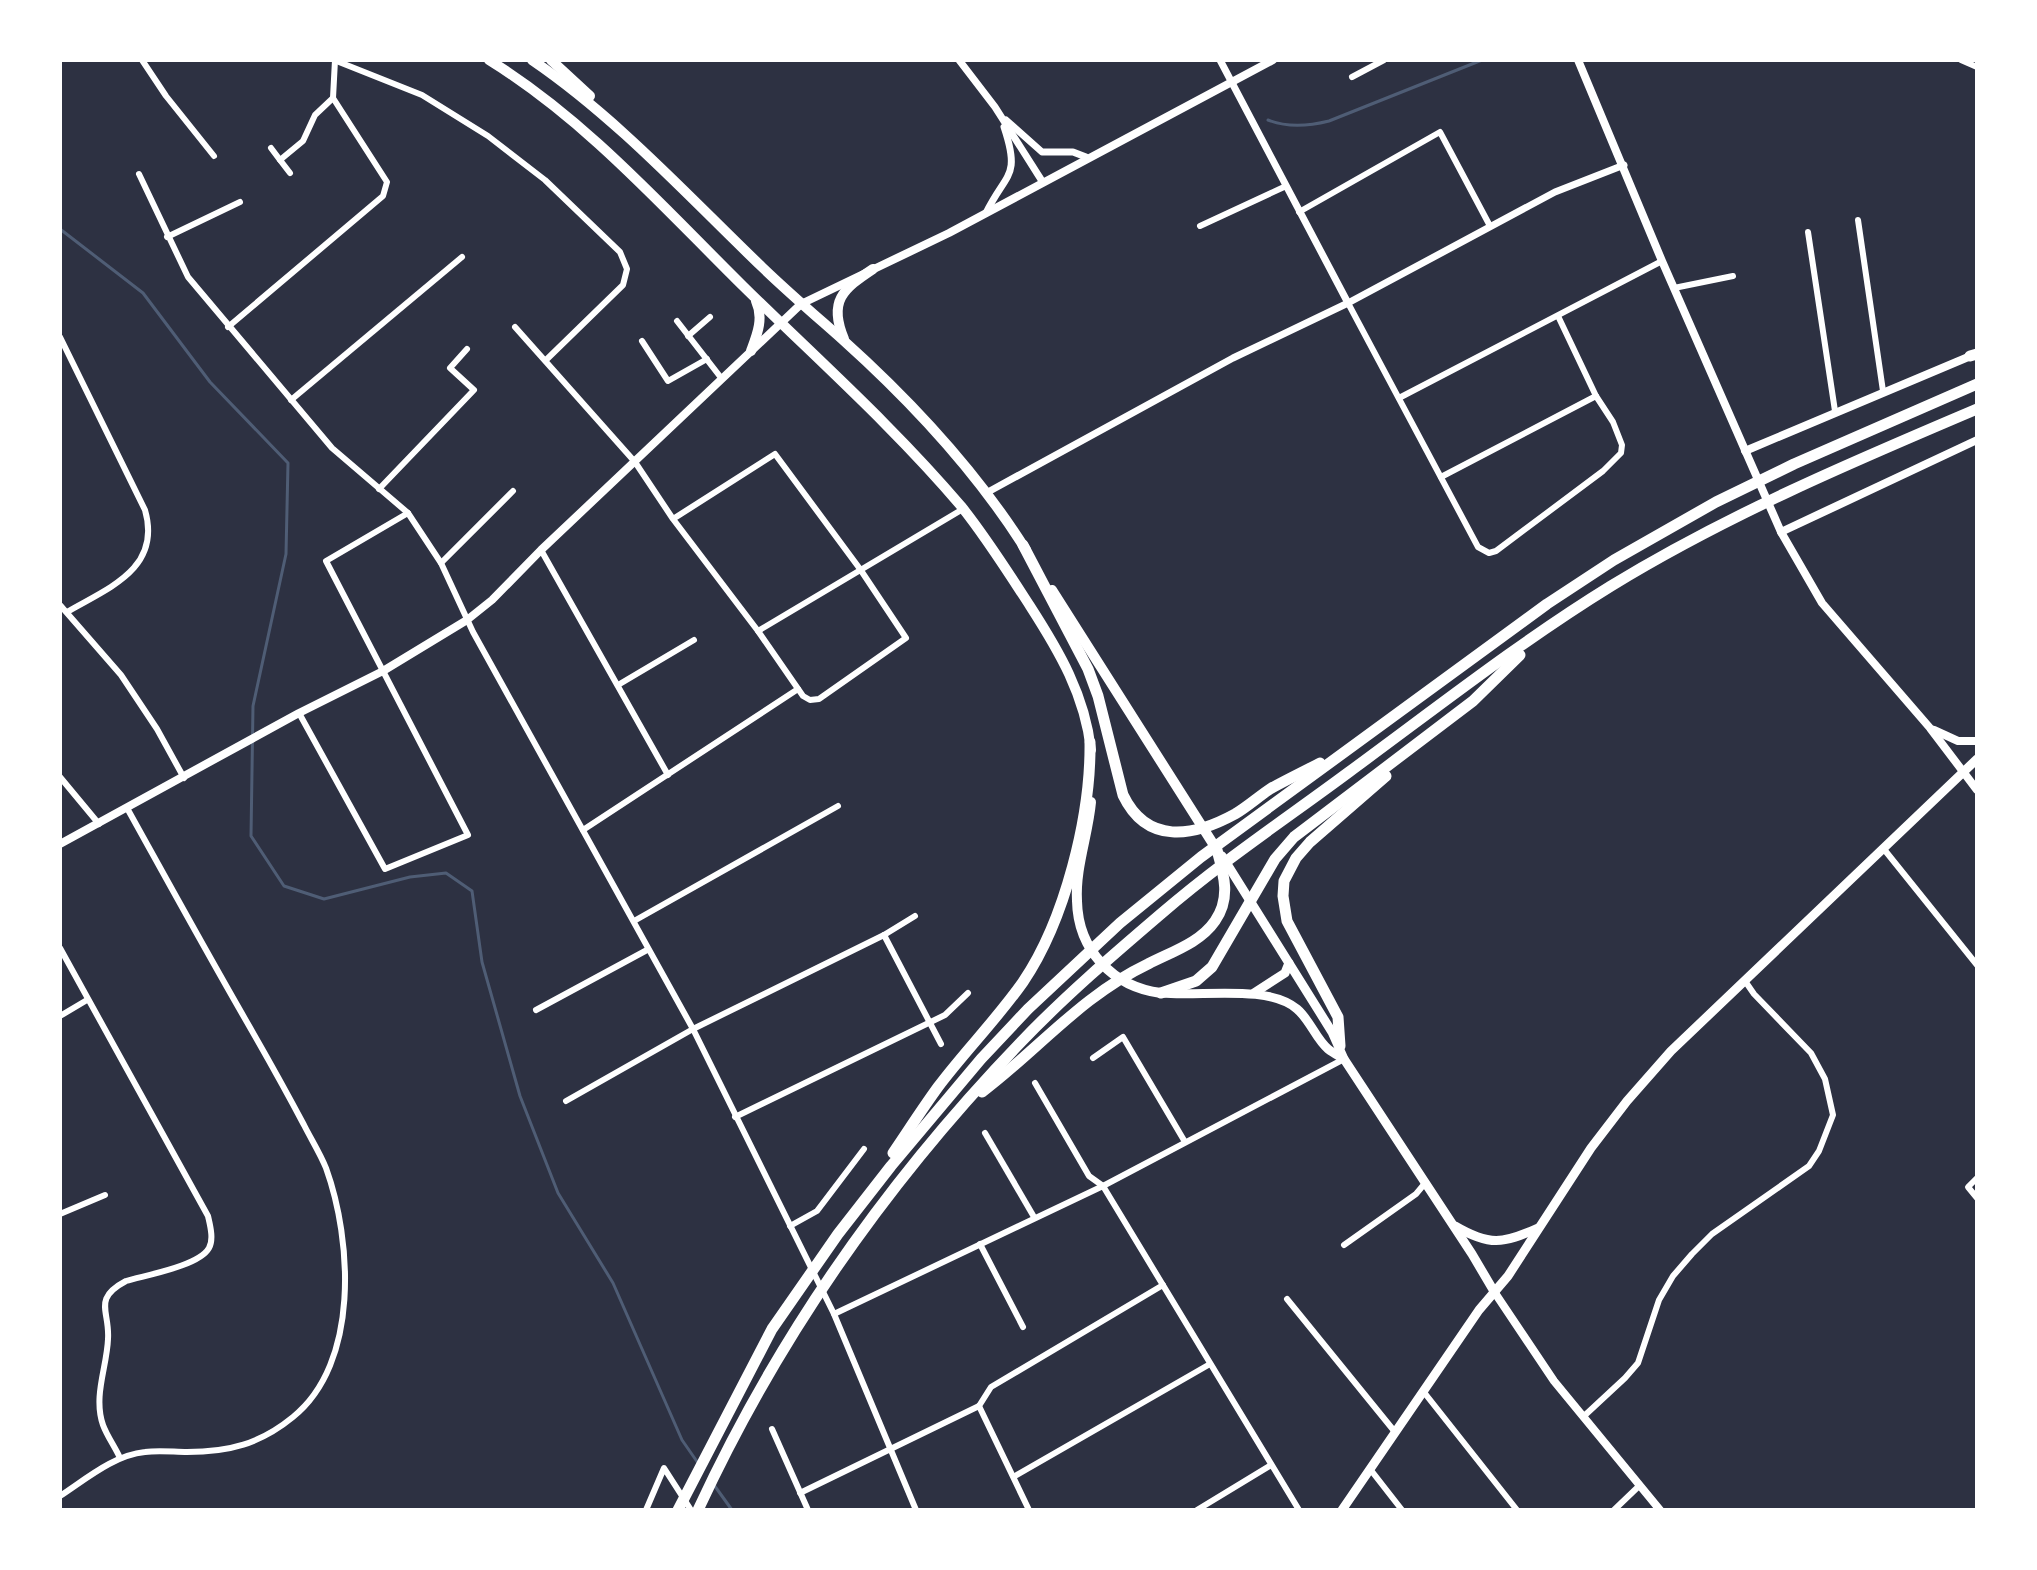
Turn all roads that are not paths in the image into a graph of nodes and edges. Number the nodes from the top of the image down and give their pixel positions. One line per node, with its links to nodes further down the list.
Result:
1 (142, 60): 19 (street)
2 (334, 60): 15 (street); 57 (street)
3 (489, 60): 40 (highway)
4 (532, 60): 16 (highway)
5 (551, 60): 16 (highway)
6 (959, 60): 17 (street)
7 (1220, 60): 14 (street)
8 (1273, 60): 14 (main road)
9 (1384, 60): 13 (street)
10 (1578, 60): 22 (main road)
11 (1961, 60): 12 (street)
12 (1977, 67)
13 (1352, 77)
14 (1232, 82): 20 (main road); 26 (street)
15 (333, 98): 21 (street); 47 (street)
16 (603, 114): 42 (highway)
17 (1000, 114): 20 (street); 25 (street); 29 (street)
18 (271, 148): 21 (street)
19 (214, 156)
20 (1086, 157): 25 (main road)
21 (280, 160): 23 (street)
22 (1624, 165): 32 (street); 36 (main road)
23 (290, 173)
24 (139, 174): 34 (street)
25 (1042, 181): 29 (main road)
26 (1284, 187): 28 (street); 31 (street)
27 (240, 202): 34 (street)
28 (1298, 212): 32 (street); 41 (street)
29 (986, 213): 37 (main road)
30 (1858, 220): 60 (street)
31 (1200, 226)
32 (1490, 226): 41 (street)
33 (1808, 232): 65 (street)
34 (167, 237): 47 (street)
35 (462, 257): 63 (street)
36 (1662, 261): 39 (main road); 43 (street)
37 (873, 269): 42 (main road); 52 (highway)
38 (1733, 276): 39 (street)
39 (1674, 288): 67 (main road)
40 (753, 296): 46 (highway); 54 (highway)
41 (1348, 303): 62 (street); 72 (street)
42 (801, 304): 46 (main road); 52 (highway)
43 (1558, 316): 61 (street); 62 (street)
44 (710, 317): 49 (street)
45 (677, 321): 49 (street)
46 (780, 321): 54 (main road); 73 (highway)
47 (228, 327): 63 (street)
48 (515, 327): 57 (street)
49 (688, 336): 56 (street)
50 (60, 337): 82 (street)
51 (642, 341): 56 (street)
52 (845, 341): 72 (highway)
53 (467, 349): 70 (street)
54 (751, 351): 58 (main road)
55 (1975, 354): 60 (main road)
56 (707, 359): 58 (street)
57 (546, 360): 68 (street)
58 (722, 379): 68 (main road)
59 (1977, 384): 95 (highway)
60 (1883, 391): 65 (main road)
61 (1596, 396): 69 (street); 69 (street)
62 (1399, 398): 69 (street)
63 (291, 400): 70 (street)
64 (1977, 409): 84 (highway)
65 (1835, 411): 67 (main road)
66 (1977, 440): 76 (main road)
67 (1745, 451): 76 (main road)
68 (635, 462): 75 (street); 78 (main road)
69 (1441, 477)
70 (379, 489): 74 (street)
71 (513, 491): 79 (street)
72 (988, 492): 77 (highway)
73 (963, 509): 80 (street); 94 (highway)
74 (408, 513): 79 (street); 87 (street)
75 (673, 519): 80 (street); 85 (street)
76 (1781, 532): 91 (main road)
77 (1023, 545): 95 (highway); 108 (highway)
78 (541, 550): 83 (main road); 88 (street)
79 (441, 563): 83 (street)
80 (860, 569): 85 (street); 89 (street)
81 (60, 605): 82 (street)
82 (67, 612): 100 (street)
83 (467, 620): 87 (main road); 105 (street)
84 (1549, 627): 92 (highway); 131 (highway)
85 (758, 631): 89 (street)
86 (694, 640): 88 (street)
87 (383, 671): 90 (main road); 90 (street)
88 (618, 685): 98 (street)
89 (798, 689): 98 (street)
90 (299, 713): 100 (main road)
91 (1930, 728): 93 (main road); 97 (main road)
92 (1430, 734): 118 (highway); 126 (highway)
93 (1977, 741)
94 (1090, 742): 118 (highway); 146 (highway)
95 (1356, 744): 146 (highway)
96 (1977, 759): 97 (main road)
97 (1963, 772): 101 (main road); 107 (main road)
98 (668, 775): 105 (street)
99 (60, 777): 104 (street)
100 (184, 778): 103 (main road)
101 (1977, 790)
102 (838, 806): 110 (street)
103 (127, 808): 104 (main road); 161 (street)
104 (99, 824): 106 (main road)
105 (583, 830): 110 (street)
106 (60, 844)
107 (1883, 848): 115 (street); 116 (main road)
108 (1217, 850): 114 (main road); 131 (highway)
109 (915, 916): 111 (street)
110 (634, 921): 113 (street)
111 (884, 935): 123 (street); 124 (street)
112 (60, 948): 120 (street)
113 (647, 950): 121 (street); 124 (street)
114 (1289, 963): 119 (main road); 126 (main road)
115 (1977, 965)
116 (1745, 981): 145 (main road); 157 (street)
117 (968, 993): 123 (street)
118 (1161, 993): 119 (main road)
119 (1251, 994): 128 (main road)
120 (87, 1000): 122 (street); 161 (street)
121 (536, 1010)
122 (60, 1016)
123 (928, 1022): 125 (street); 132 (street)
124 (693, 1029): 130 (street); 132 (street)
125 (941, 1044)
126 (1340, 1046): 128 (main road)
127 (1093, 1058): 134 (street)
128 (1344, 1059): 134 (street); 137 (main road)
129 (1035, 1083): 138 (street)
130 (566, 1101)
131 (963, 1107): 171 (highway)
132 (735, 1117): 144 (street)
133 (985, 1133): 142 (street)
134 (1185, 1142): 138 (street)
135 (864, 1149): 144 (street)
136 (1977, 1178): 140 (street)
137 (1426, 1182): 143 (main road); 148 (street)
138 (1103, 1186): 142 (street); 149 (street)
139 (105, 1195): 141 (street)
140 (1977, 1198)
141 (60, 1214)
142 (1034, 1217): 147 (street)
143 (1453, 1225): 145 (main road); 150 (main road)
144 (790, 1226): 152 (street)
145 (1541, 1226): 150 (main road)
146 (838, 1234): 169 (highway)
147 (980, 1244): 152 (street); 153 (street)
148 (1344, 1245)
149 (1163, 1285): 154 (street); 156 (street)
150 (1495, 1293): 155 (main road); 157 (main road)
151 (1287, 1299): 159 (street)
152 (834, 1314): 160 (street)
153 (1023, 1327)
154 (1210, 1364): 162 (street); 164 (street)
155 (1423, 1391): 159 (main road); 179 (street)
156 (979, 1406): 160 (street); 164 (street)
157 (1583, 1417): 165 (main road)
158 (772, 1429): 166 (street)
159 (1395, 1432): 163 (main road)
160 (889, 1451): 166 (street); 173 (street)
161 (120, 1458): 167 (street)
162 (1271, 1465): 175 (street); 176 (street)
163 (1370, 1469): 177 (main road); 178 (street)
164 (1015, 1476): 174 (street)
165 (1639, 1486): 180 (street); 181 (main road)
166 (800, 1493): 172 (street)
167 (60, 1496)
168 (646, 1510): 170 (street)
169 (678, 1510)
170 (691, 1510)
171 (698, 1510)
172 (808, 1510)
173 (916, 1510)
174 (1029, 1510)
175 (1197, 1510)
176 (1299, 1510)
177 (1342, 1510)
178 (1402, 1510)
179 (1517, 1510)
180 (1614, 1510)
181 (1660, 1510)

